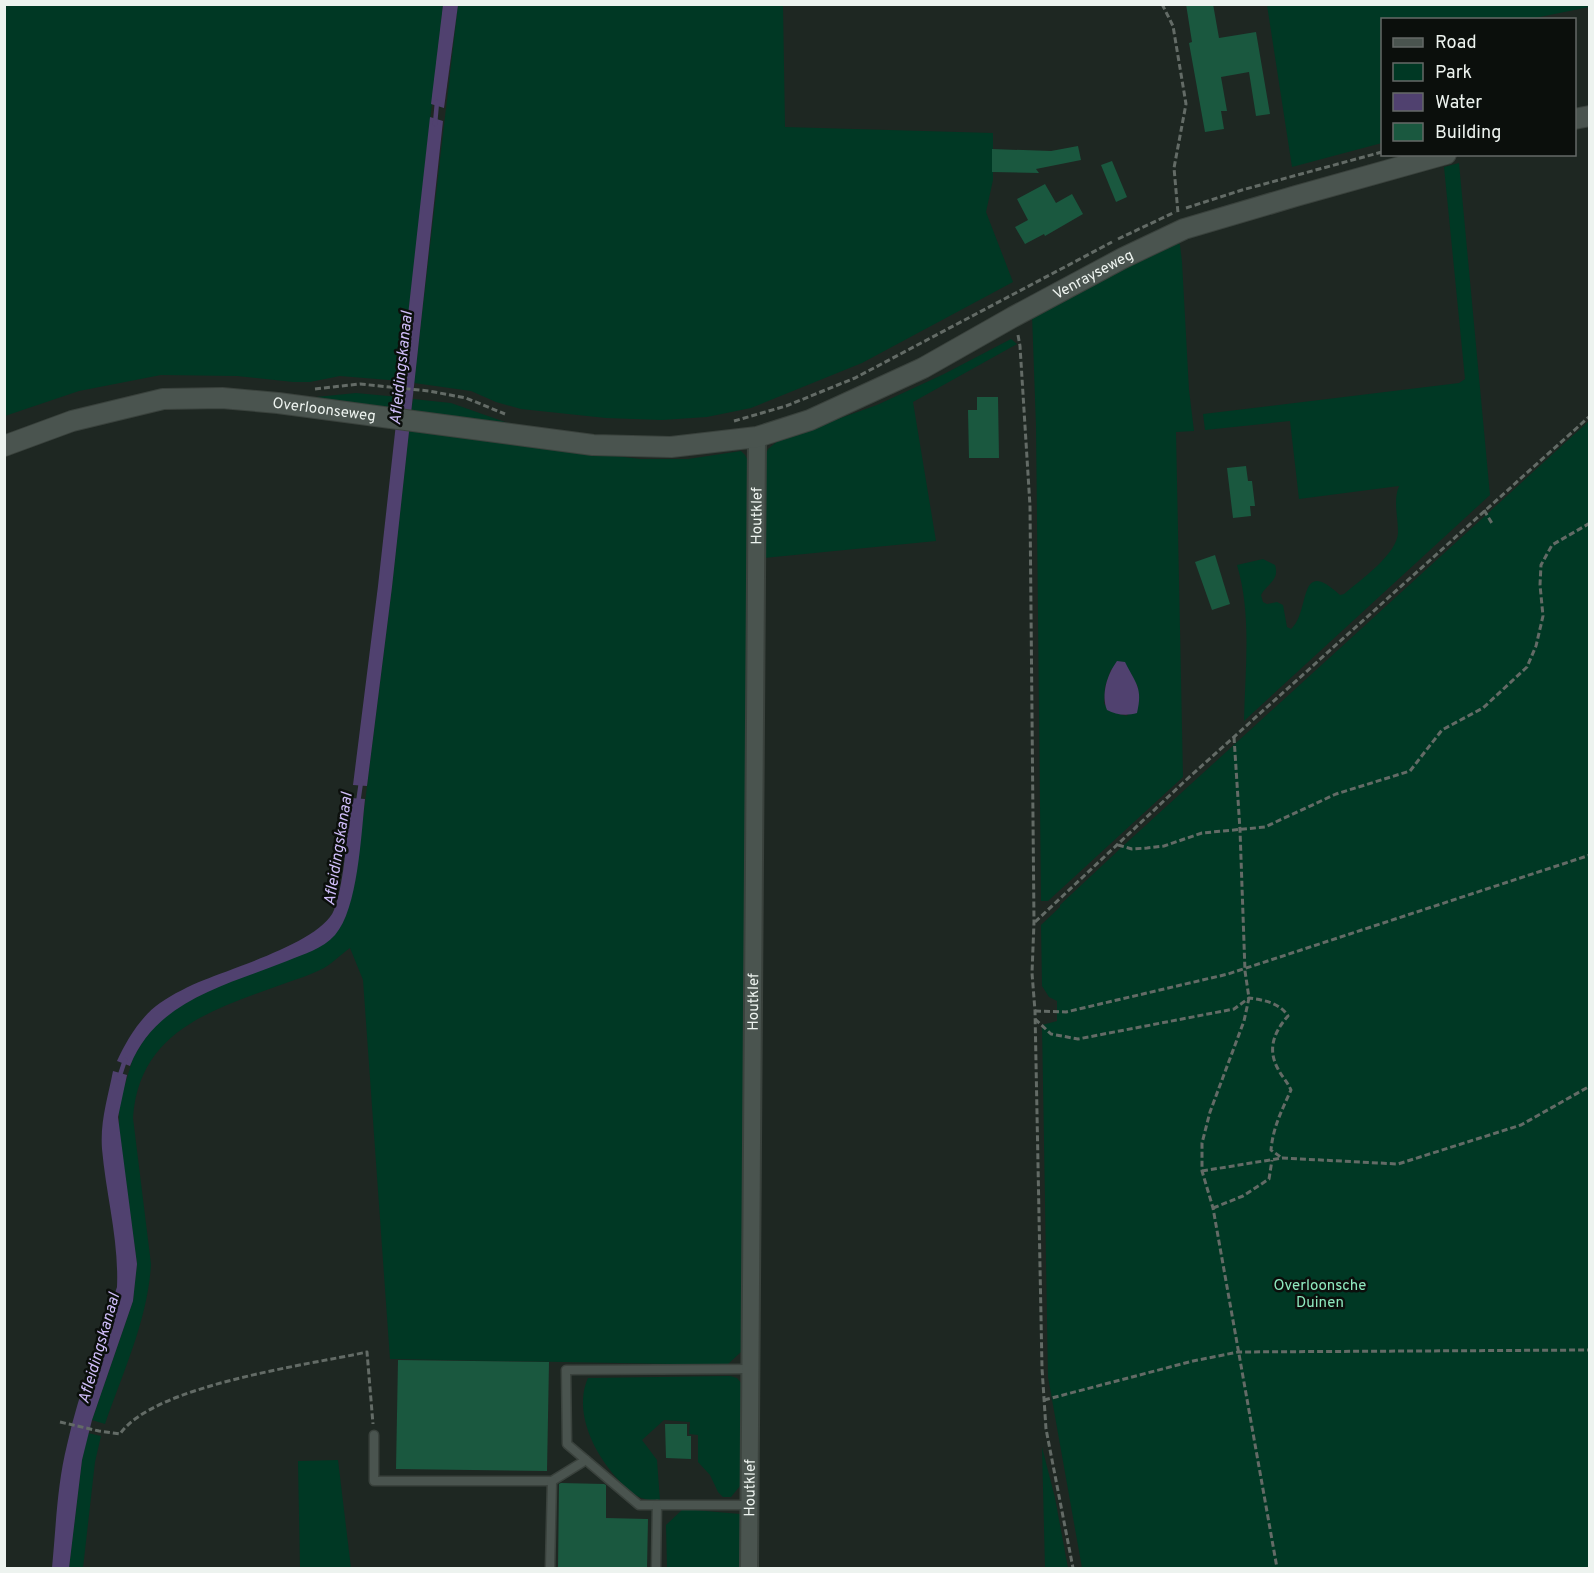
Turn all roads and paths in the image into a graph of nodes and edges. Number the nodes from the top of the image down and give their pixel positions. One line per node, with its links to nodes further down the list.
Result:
1 (1162, 4): 3 (path)
2 (1439, 156): 4 (street, Venrayseweg)
3 (1178, 211)
4 (1013, 317): 10 (street, Venrayseweg); 19 (path)
5 (390, 387): 8 (path)
6 (759, 415): 9 (path)
7 (1590, 416): 12 (path)
8 (513, 418)
9 (733, 421)
10 (757, 436): 11 (street, Overloonseweg); 31 (street, Houtklef)
11 (4, 446)
12 (1484, 510): 14 (path); 15 (path)
13 (1590, 523): 16 (path)
14 (1493, 525)
15 (1234, 737): 16 (path); 17 (path)
16 (1240, 830): 17 (path); 20 (path)
17 (1118, 844): 19 (path)
18 (1590, 855): 20 (path)
19 (1034, 922): 22 (path)
20 (1245, 967): 21 (path); 22 (path)
21 (1249, 998): 23 (path); 25 (path); 27 (path)
22 (1035, 1011): 23 (path)
23 (1035, 1019): 32 (path)
24 (1590, 1086): 25 (path)
25 (1282, 1158): 26 (path)
26 (1272, 1160): 27 (path); 28 (path)
27 (1202, 1171): 28 (path)
28 (1214, 1208): 30 (path)
29 (1590, 1350): 30 (path)
30 (1238, 1352): 32 (path); 43 (path)
31 (751, 1369): 35 (lane); 38 (street, Houtklef)
32 (1044, 1400): 42 (path)
33 (60, 1422): 34 (path)
34 (374, 1435): 36 (lane)
35 (586, 1460): 36 (lane); 37 (lane)
36 (552, 1480): 39 (lane)
37 (657, 1505): 38 (lane); 40 (lane)
38 (750, 1505): 41 (street, Houtklef)
39 (550, 1569)
40 (656, 1569)
41 (749, 1569)
42 (1073, 1569)
43 (1277, 1569)

